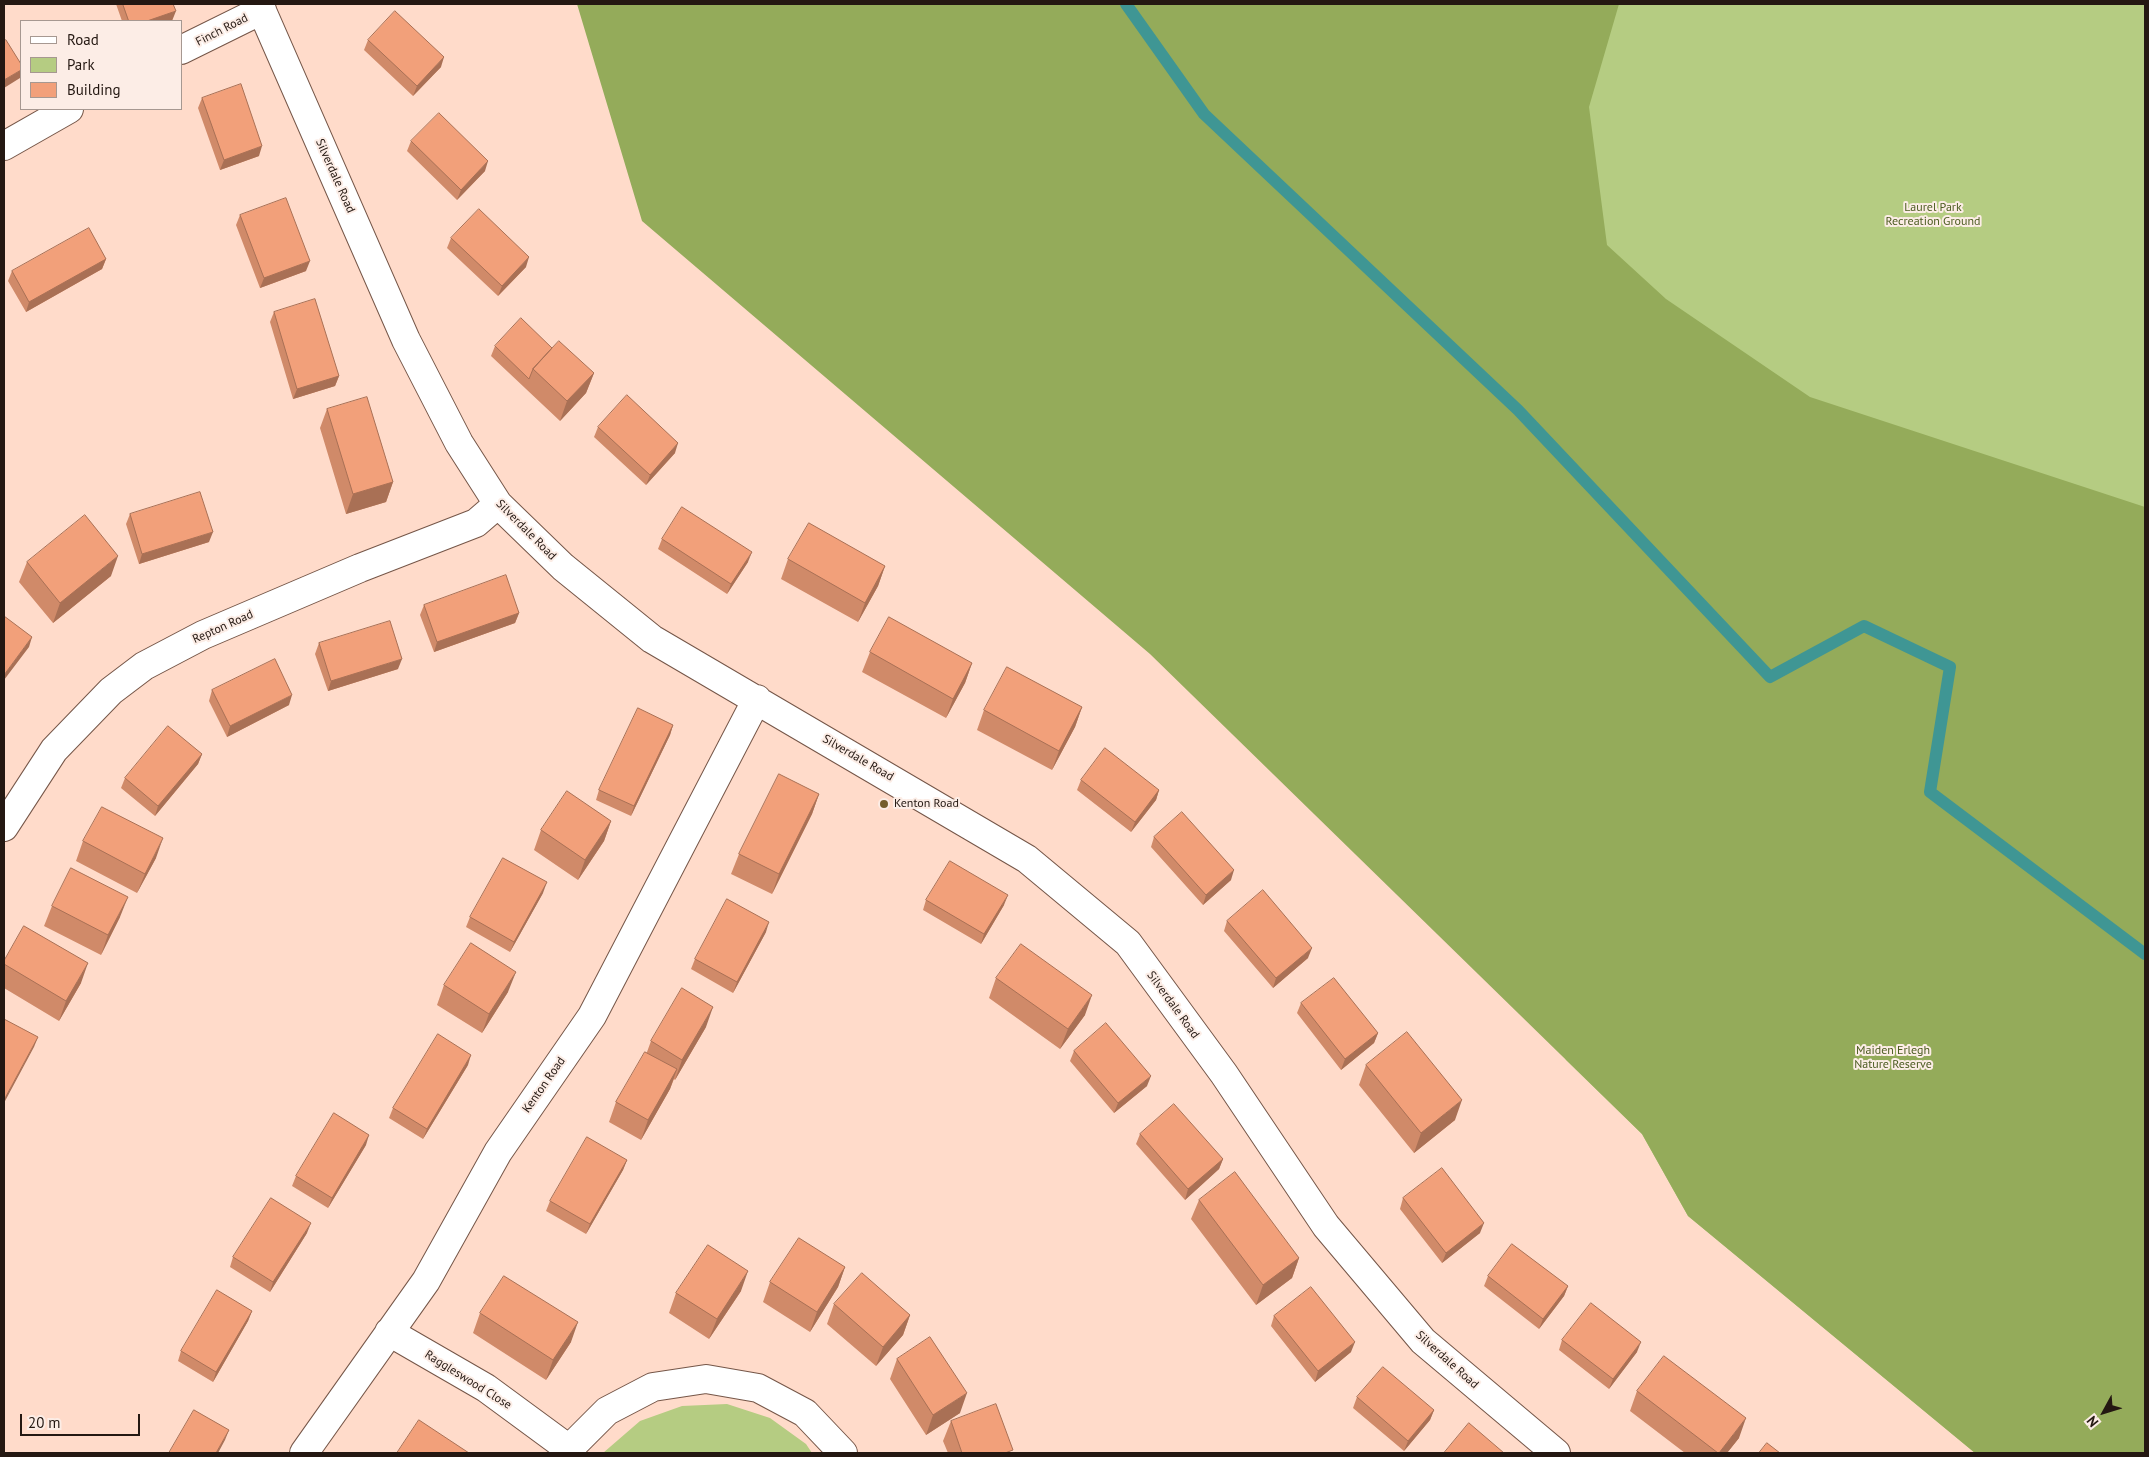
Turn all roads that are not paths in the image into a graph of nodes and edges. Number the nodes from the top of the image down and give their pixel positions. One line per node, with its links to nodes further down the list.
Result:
1 (261, 7): 2 (street, Finch Road); 5 (street, Silverdale Road)
2 (182, 49)
3 (67, 110): 4 (street)
4 (4, 146)
5 (498, 504): 6 (street, Silverdale Road); 7 (street, Repton Road)
6 (757, 699): 8 (street, Kenton Road); 12 (street, Silverdale Road)
7 (4, 827)
8 (389, 1332): 9 (street, Raggleswood Close); 10 (street, Kenton Road)
9 (568, 1451): 11 (street, Raggleswood Close)
10 (304, 1453)
11 (843, 1453)
12 (1556, 1453)

